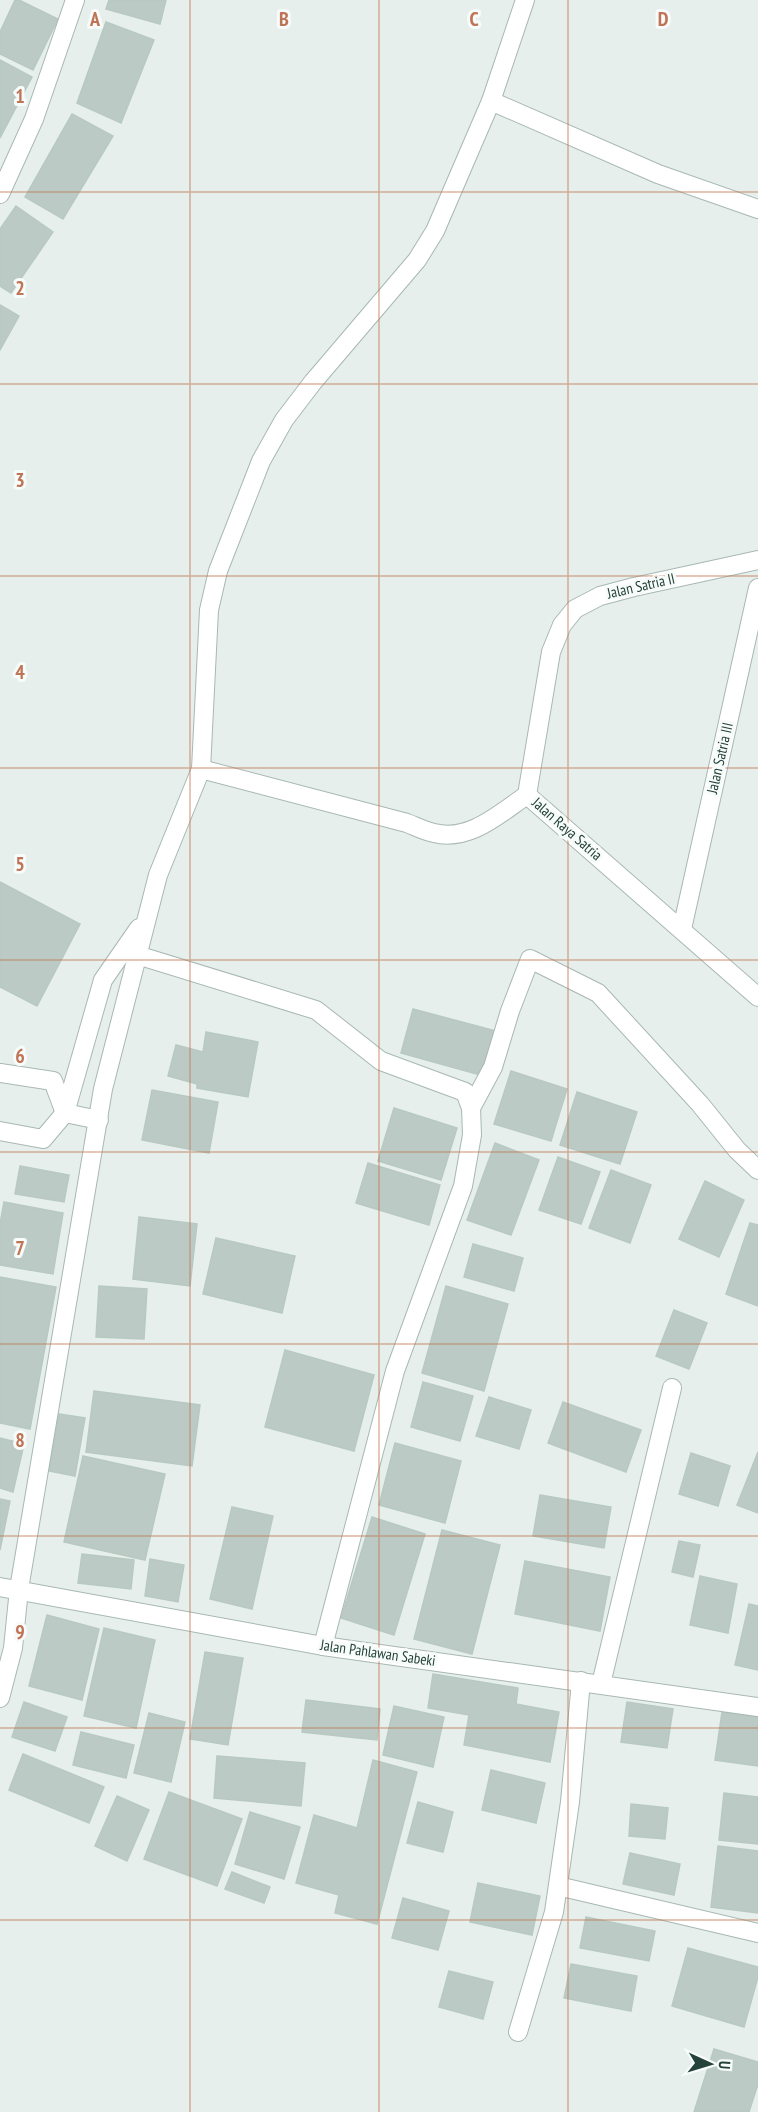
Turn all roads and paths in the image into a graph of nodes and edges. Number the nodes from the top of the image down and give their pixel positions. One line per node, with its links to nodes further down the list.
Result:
1 (75, 0): 4 (street)
2 (525, 0): 3 (street)
3 (491, 101): 5 (street); 8 (street)
4 (0, 194)
5 (758, 209)
6 (758, 560): 9 (street, Jalan Satria II)
7 (758, 588): 11 (street, Jalan Satria III)
8 (201, 769): 9 (street, Jalan Raya Satria); 10 (street)
9 (527, 795): 11 (street, Jalan Raya Satria)
10 (146, 917): 12 (street); 16 (street)
11 (682, 929): 13 (street, Jalan Raya Satria)
12 (137, 955): 15 (street); 17 (street)
13 (758, 997)
14 (0, 1073): 16 (street)
15 (471, 1108): 19 (street); 23 (street)
16 (65, 1113): 17 (street); 18 (street)
17 (99, 1120): 22 (street)
18 (0, 1131)
19 (758, 1170)
20 (672, 1388): 25 (street)
21 (0, 1587): 22 (street, Jalan Pahlawan Sabeki)
22 (19, 1589): 23 (street, Jalan Pahlawan Sabeki); 26 (street)
23 (323, 1646): 24 (street, Jalan Pahlawan Sabeki)
24 (580, 1681): 25 (street, Jalan Pahlawan Sabeki); 28 (street)
25 (601, 1684): 27 (street, Jalan Pahlawan Sabeki)
26 (0, 1698)
27 (758, 1707)
28 (558, 1886): 29 (street); 30 (street)
29 (758, 1933)
30 (518, 2032)

